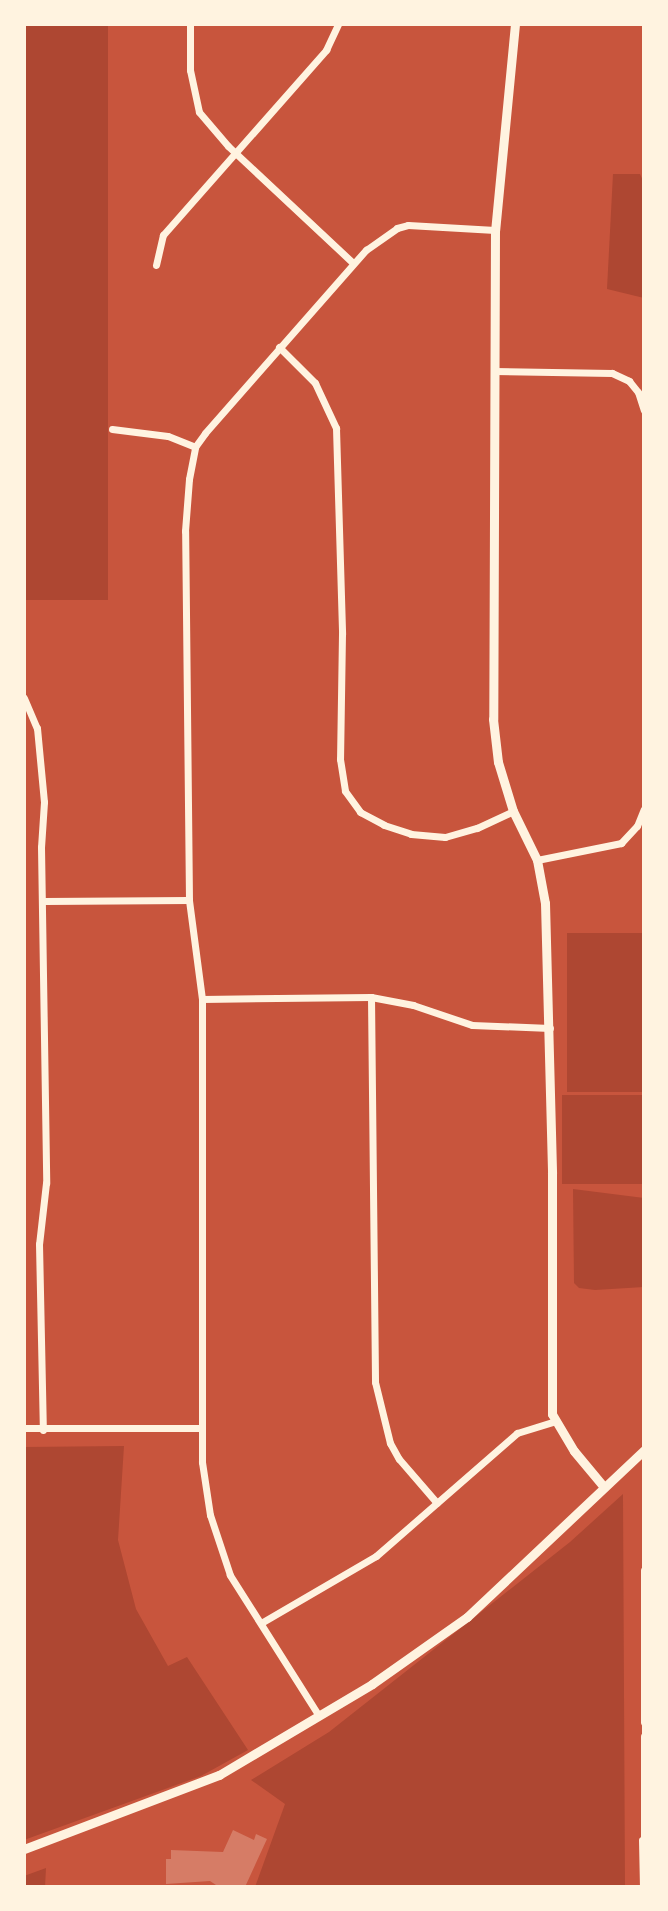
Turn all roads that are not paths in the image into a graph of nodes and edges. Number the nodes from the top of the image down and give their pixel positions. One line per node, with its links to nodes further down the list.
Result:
1 (190, 24): 4 (street)
2 (338, 24): 4 (street)
3 (515, 24): 5 (street)
4 (235, 153): 6 (street); 7 (street)
5 (495, 230): 6 (street); 9 (street)
6 (353, 263): 8 (street)
7 (156, 265)
8 (279, 347): 12 (street); 15 (street)
9 (494, 371): 10 (street); 15 (street)
10 (644, 410)
11 (112, 429): 12 (street)
12 (195, 447): 17 (street)
13 (24, 698): 18 (street)
14 (644, 809): 16 (street)
15 (513, 811): 16 (street)
16 (537, 860): 21 (street)
17 (189, 900): 18 (street); 20 (street)
18 (44, 901): 25 (street)
19 (371, 997): 20 (street); 21 (street); 28 (street)
20 (202, 999): 24 (street)
21 (550, 1028): 22 (street)
22 (556, 1421): 27 (street); 28 (street)
23 (24, 1428): 25 (street)
24 (202, 1428): 25 (street); 30 (street)
25 (43, 1430)
26 (644, 1450): 27 (street)
27 (604, 1487): 31 (street)
28 (437, 1503): 30 (street)
29 (644, 1570): 32 (street)
30 (261, 1623): 31 (street)
31 (319, 1716): 35 (street)
32 (644, 1722)
33 (644, 1736): 34 (street)
34 (643, 1840): 36 (street)
35 (24, 1849)
36 (643, 1887)

